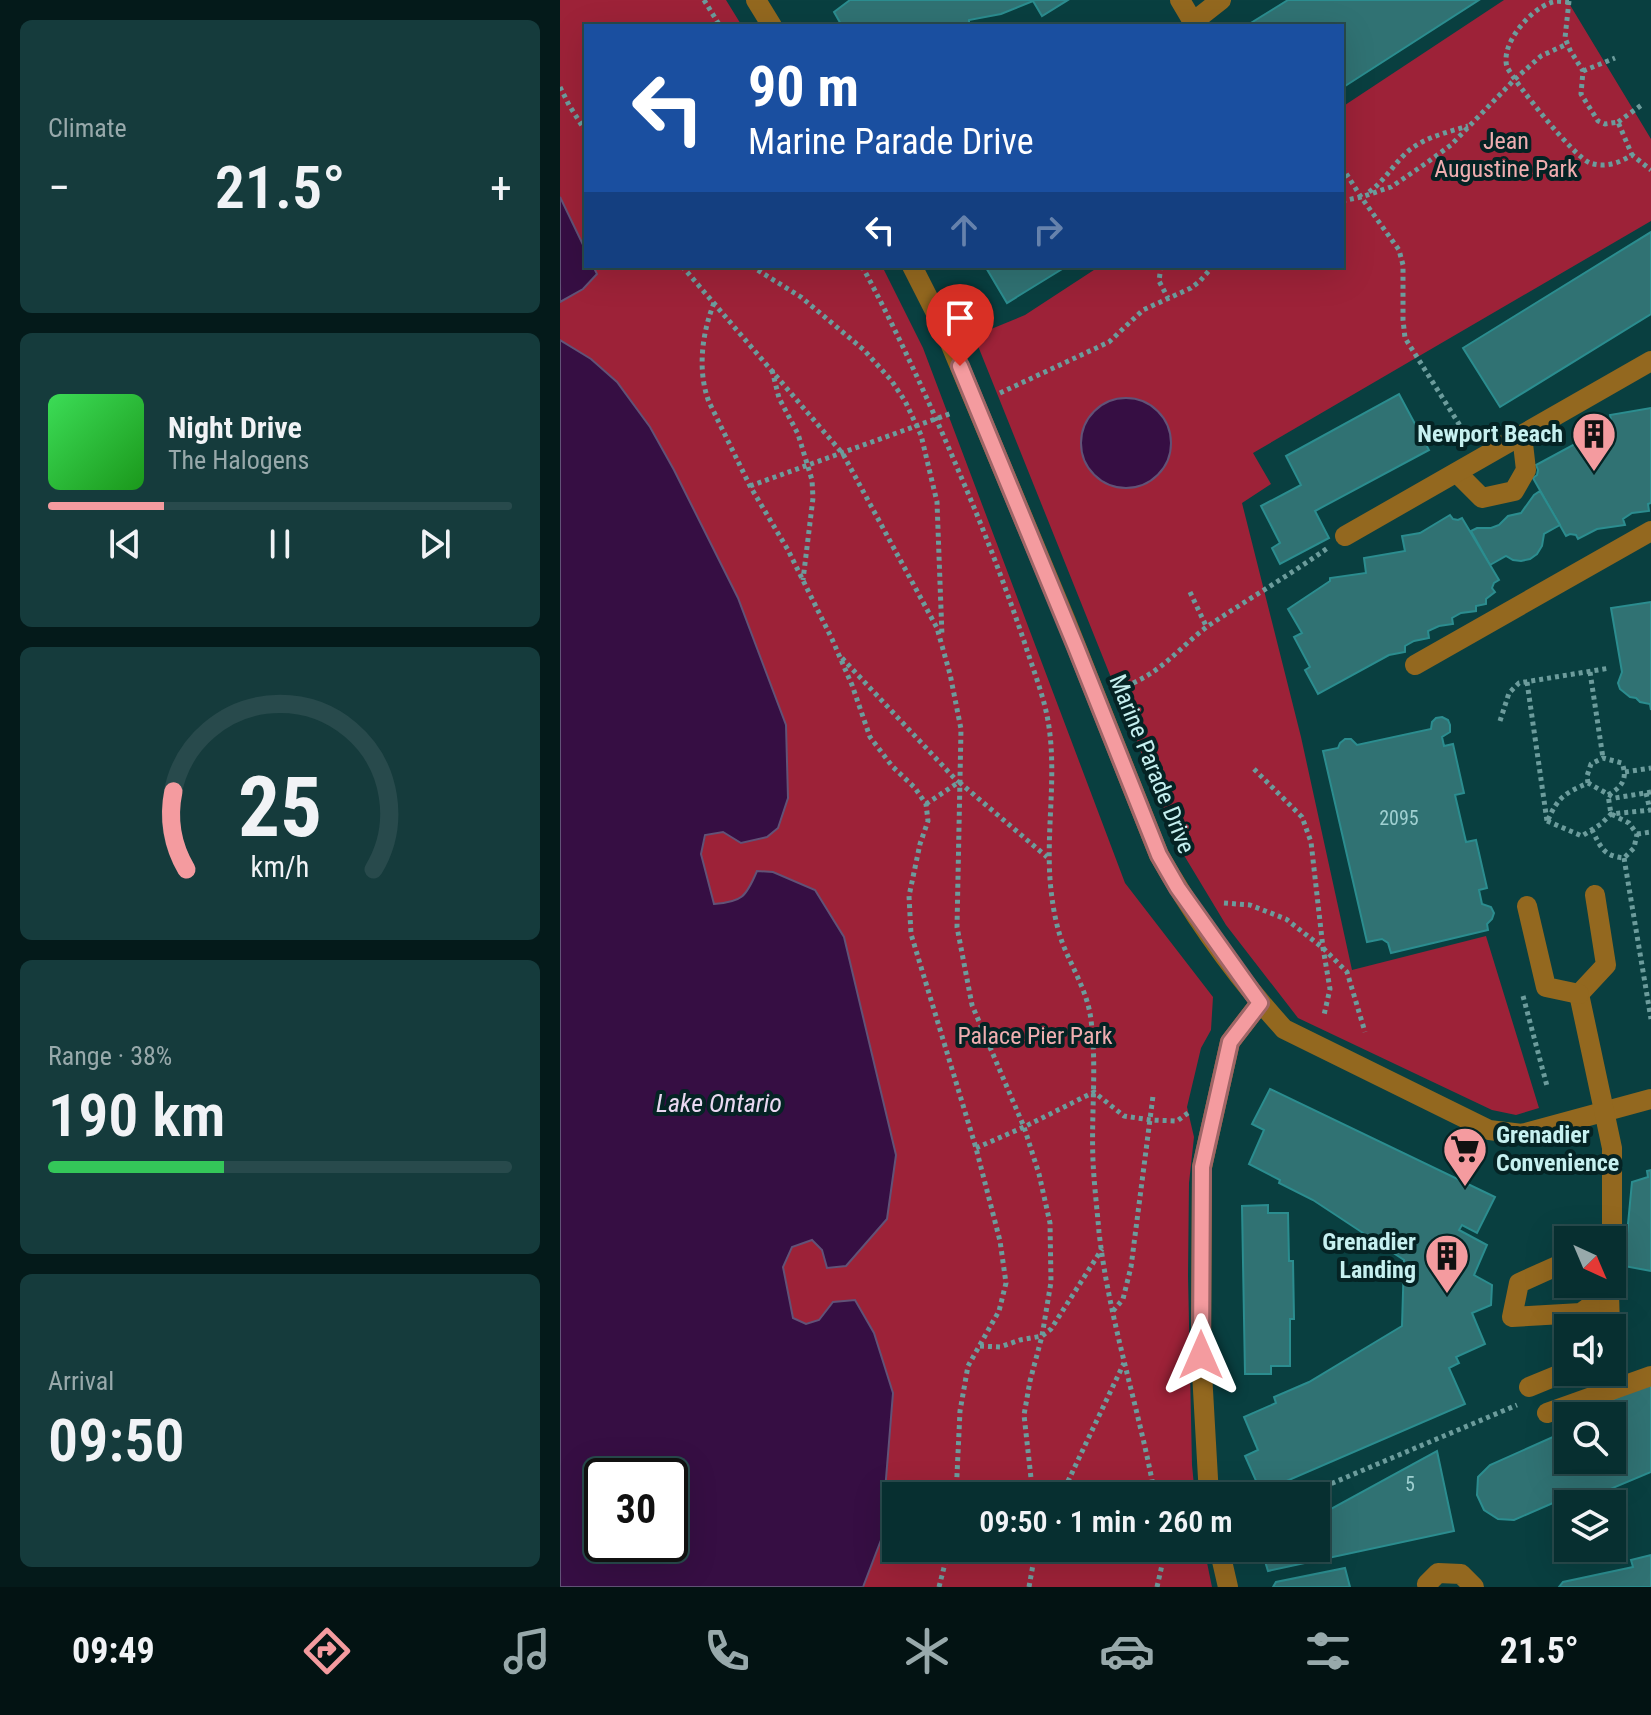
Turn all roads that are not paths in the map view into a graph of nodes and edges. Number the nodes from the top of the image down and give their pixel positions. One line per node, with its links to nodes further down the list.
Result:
1 (756, 0): 4 (street)
2 (1180, 0): 3 (street)
3 (1221, 0)
4 (771, 24)
5 (913, 268): 15 (street, Marine Parade Drive)
6 (1651, 361): 7 (street)
7 (1522, 435): 8 (street); 8 (street)
8 (1457, 473): 10 (street)
9 (1651, 531): 11 (street)
10 (1345, 536)
11 (1415, 665)
12 (1595, 895): 14 (street)
13 (1527, 906): 14 (street)
14 (1579, 994): 17 (street)
15 (1260, 1003): 17 (street, Marine Parade Drive); 25 (street)
16 (1651, 1099): 17 (street, Marine Parade Drive)
17 (1604, 1112): 18 (street)
18 (1608, 1226)
19 (1554, 1267): 20 (street)
20 (1598, 1298)
21 (1651, 1376): 24 (street)
22 (1554, 1377): 23 (street)
23 (1529, 1387)
24 (1547, 1413)
25 (1208, 1482)
26 (1222, 1562): 27 (street)
27 (1228, 1587)
28 (1428, 1587): 29 (street)
29 (1474, 1587)

